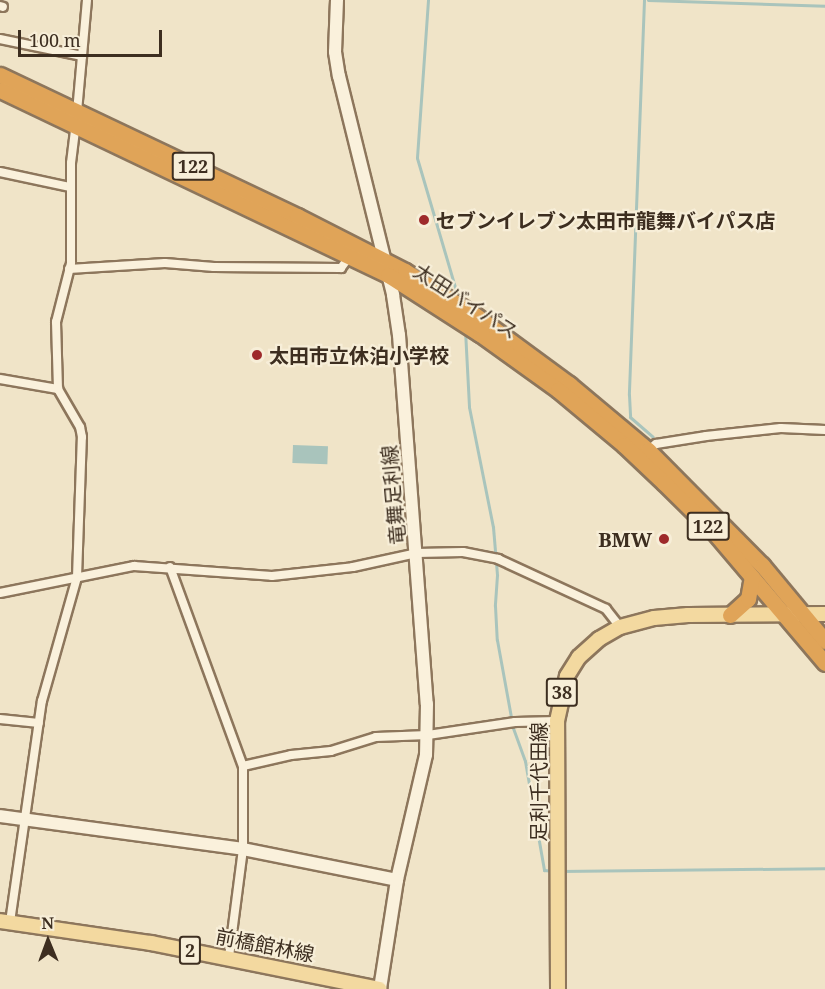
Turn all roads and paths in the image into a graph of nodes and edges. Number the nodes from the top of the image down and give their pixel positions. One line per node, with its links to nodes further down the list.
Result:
1 (87, 0): 4 (street)
2 (337, 0): 11 (main road, 竜舞足利線)
3 (0, 39): 4 (street)
4 (82, 56): 7 (street)
5 (0, 75): 7 (highway, 太田バイパス / 122)
6 (0, 90): 7 (highway, 太田バイパス / 122)
7 (77, 118): 9 (street); 10 (highway, 太田バイパス / 122); 11 (highway, 太田バイパス / 122)
8 (0, 172): 9 (street)
9 (70, 187): 12 (street)
10 (349, 257): 11 (highway, 太田バイパス / 122); 12 (street)
11 (386, 268): 16 (highway, 太田バイパス / 122); 17 (main road, 竜舞足利線); 20 (highway, 太田バイパス / 122)
12 (69, 269): 14 (street)
13 (0, 379): 14 (street)
14 (58, 389): 19 (street)
15 (825, 430): 16 (street)
16 (648, 450): 23 (highway, 太田バイパス / 122)
17 (417, 553): 18 (street); 26 (street); 32 (main road, 竜舞足利線)
18 (170, 567): 19 (street); 33 (street)
19 (77, 577): 21 (street); 31 (street)
20 (752, 577): 22 (highway, 太田バイパス / 122); 25 (highway)
21 (0, 593)
22 (785, 614): 23 (main road, 足利千代田線 / 38); 25 (main road, 足利千代田線 / 38); 28 (highway, 太田バイパス / 122)
23 (804, 614): 24 (main road, 足利千代田線 / 38); 27 (highway, 太田バイパス / 122)
24 (825, 614)
25 (730, 615): 26 (main road, 足利千代田線 / 38)
26 (620, 627): 30 (main road, 足利千代田線 / 38)
27 (825, 641)
28 (825, 663)
29 (0, 719): 31 (street)
30 (557, 721): 32 (street); 41 (main road, 足利千代田線 / 38)
31 (39, 723): 35 (street)
32 (428, 735): 33 (street); 37 (main road, 竜舞足利線)
33 (243, 766): 36 (street)
34 (0, 816): 35 (main road)
35 (26, 819): 36 (main road); 38 (street)
36 (243, 849): 37 (main road); 39 (street)
37 (397, 880): 40 (main road, 竜舞足利線)
38 (5, 922): 39 (main road, 前橋館林線 / 2)
39 (229, 957): 40 (main road, 前橋館林線 / 2)
40 (379, 989)
41 (558, 989)

